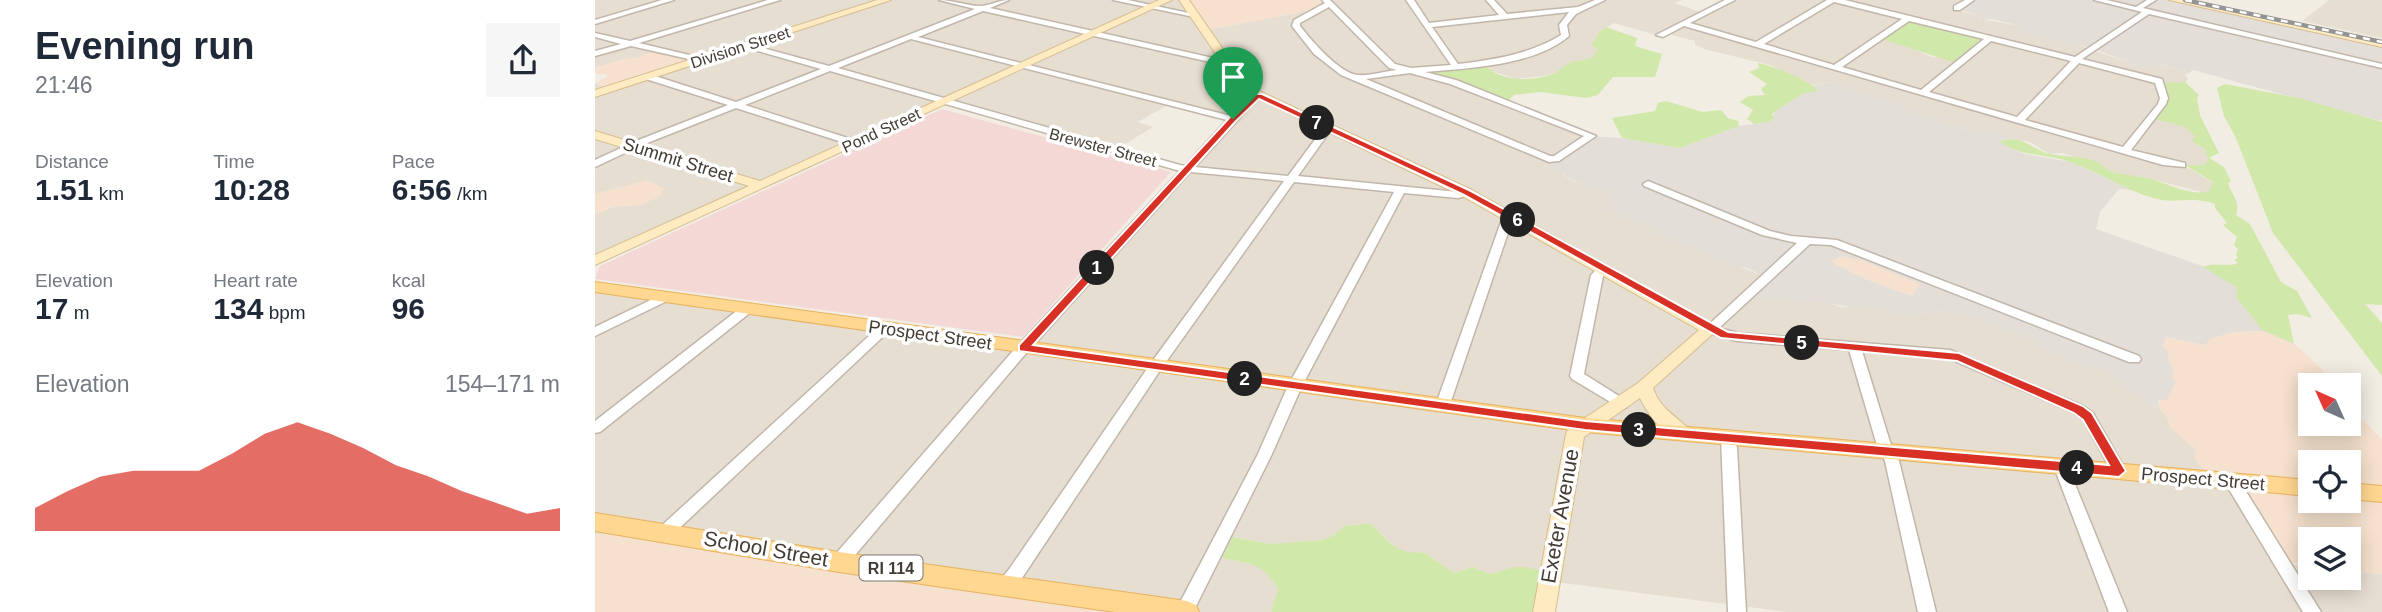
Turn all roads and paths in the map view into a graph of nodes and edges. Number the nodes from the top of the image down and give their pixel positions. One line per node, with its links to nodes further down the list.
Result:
1 (646, 0): 21 (street)
2 (670, 0): 21 (street)
3 (776, 0): 39 (street)
4 (886, 0): 41 (street, Division Street)
5 (943, 0): 24 (street)
6 (1005, 0): 24 (street)
7 (1117, 0): 22 (street)
8 (1167, 0): 22 (street, Pond Street)
9 (1184, 0): 28 (street)
10 (1409, 0): 33 (street)
11 (1490, 0): 29 (street)
12 (1570, 0): 25 (street)
13 (1601, 0): 25 (street)
14 (1731, 0): 32 (street)
15 (1834, 0): 30 (street); 42 (street)
16 (1970, 0): 23 (street)
17 (2098, 0): 26 (street)
18 (2153, 0): 26 (street)
19 (2174, 0): 40 (street)
20 (1328, 2): 52 (street); 54 (street)
21 (658, 4): 31 (street)
22 (1150, 7): 28 (street); 34 (street, Pond Street)
23 (1957, 8)
24 (982, 9): 34 (street); 37 (street)
25 (1579, 9): 29 (street); 47 (street)
26 (2137, 9): 27 (street)
27 (2147, 12): 45 (street); 49 (street)
28 (1194, 15): 46 (street)
29 (1504, 16): 33 (street)
30 (1908, 18): 38 (street); 50 (street)
31 (595, 22)
32 (1684, 24): 36 (street); 42 (street)
33 (1427, 25): 47 (street)
34 (1091, 34): 46 (street); 48 (street, Pond Street)
35 (595, 35): 39 (street)
36 (1660, 36)
37 (911, 37): 48 (street); 51 (street)
38 (1990, 38): 45 (street); 55 (street)
39 (631, 43): 43 (street); 44 (street)
40 (2382, 44)
41 (747, 45): 44 (street, Division Street); 51 (street, Brewster Street)
42 (1757, 45): 50 (street)
43 (595, 54)
44 (699, 60): 53 (street, Division Street)
45 (2078, 61): 61 (street); 66 (street)
46 (1228, 64): 57 (street)
47 (1455, 65): 52 (street)
48 (1022, 66): 58 (street, Pond Street); 60 (street)
49 (2382, 66)
50 (1835, 68): 55 (street)
51 (829, 69): 58 (street, Brewster Street); 59 (street)
52 (1402, 71): 54 (street); 67 (street)
53 (649, 77): 56 (street, Division Street); 59 (street)
54 (1357, 78): 67 (street)
55 (1922, 93): 61 (street)
56 (595, 94)
57 (1259, 96): 60 (street); 62 (street)
58 (944, 102): 64 (street, Pond Street); 70 (street, Brewster Street)
59 (737, 104): 64 (street); 65 (street)
60 (1233, 119): 70 (street)
61 (2019, 121): 66 (street)
62 (1331, 129): 71 (street); 75 (street)
63 (595, 135): 65 (street, Summit Street)
64 (854, 143): 73 (street, Pond Street)
65 (633, 146): 68 (street); 73 (street, Summit Street)
66 (2125, 151): 69 (street)
67 (1549, 159)
68 (595, 164)
69 (2181, 165)
70 (1188, 169): 71 (street, Brewster Street); 86 (street)
71 (1291, 179): 74 (street, Brewster Street); 89 (street)
72 (1648, 184): 77 (street)
73 (761, 185): 78 (street, Pond Street)
74 (1400, 190): 75 (street, Brewster Street); 90 (street)
75 (1467, 193): 76 (street)
76 (1513, 217): 79 (street); 93 (street)
77 (1807, 240): 84 (street); 88 (street)
78 (595, 261)
79 (1604, 269): 84 (street); 92 (street)
80 (595, 286): 81 (main road, Prospect Street)
81 (665, 298): 82 (main road, Prospect Street); 85 (street)
82 (747, 309): 83 (main road, Prospect Street); 95 (street)
83 (885, 328): 86 (main road, Prospect Street); 106 (street)
84 (1710, 329): 87 (street); 91 (street)
85 (595, 332)
86 (1024, 348): 89 (main road, Prospect Street); 107 (street)
87 (1855, 348): 98 (street); 100 (street)
88 (2134, 359)
89 (1156, 366): 90 (main road, Prospect Street); 108 (street)
90 (1295, 386): 93 (main road, Prospect Street); 109 (street)
91 (1644, 387): 92 (street); 96 (street)
92 (1622, 404): 94 (street)
93 (1442, 407): 94 (main road, Prospect Street)
94 (1585, 425): 96 (main road, Prospect Street); 110 (street, Exeter Avenue)
95 (595, 428)
96 (1683, 434): 97 (main road, Prospect Street)
97 (1728, 437): 98 (main road, Prospect Street); 111 (street)
98 (1887, 451): 99 (main road, Prospect Street); 112 (street)
99 (2061, 467): 100 (main road, Prospect Street); 113 (street)
100 (2119, 471): 101 (main road, Prospect Street)
101 (2231, 481): 102 (main road, Prospect Street); 114 (street)
102 (2298, 487)
103 (2361, 492): 104 (main road)
104 (2382, 494)
105 (595, 522): 106 (main road, School Street / RI 114)
106 (665, 532): 107 (main road, School Street / RI 114)
107 (839, 562): 108 (main road, School Street / RI 114)
108 (1005, 584): 109 (main road, School Street / RI 114)
109 (1186, 612)
110 (1544, 612)
111 (1737, 612)
112 (1927, 612)
113 (2118, 612)
114 (2312, 612)

